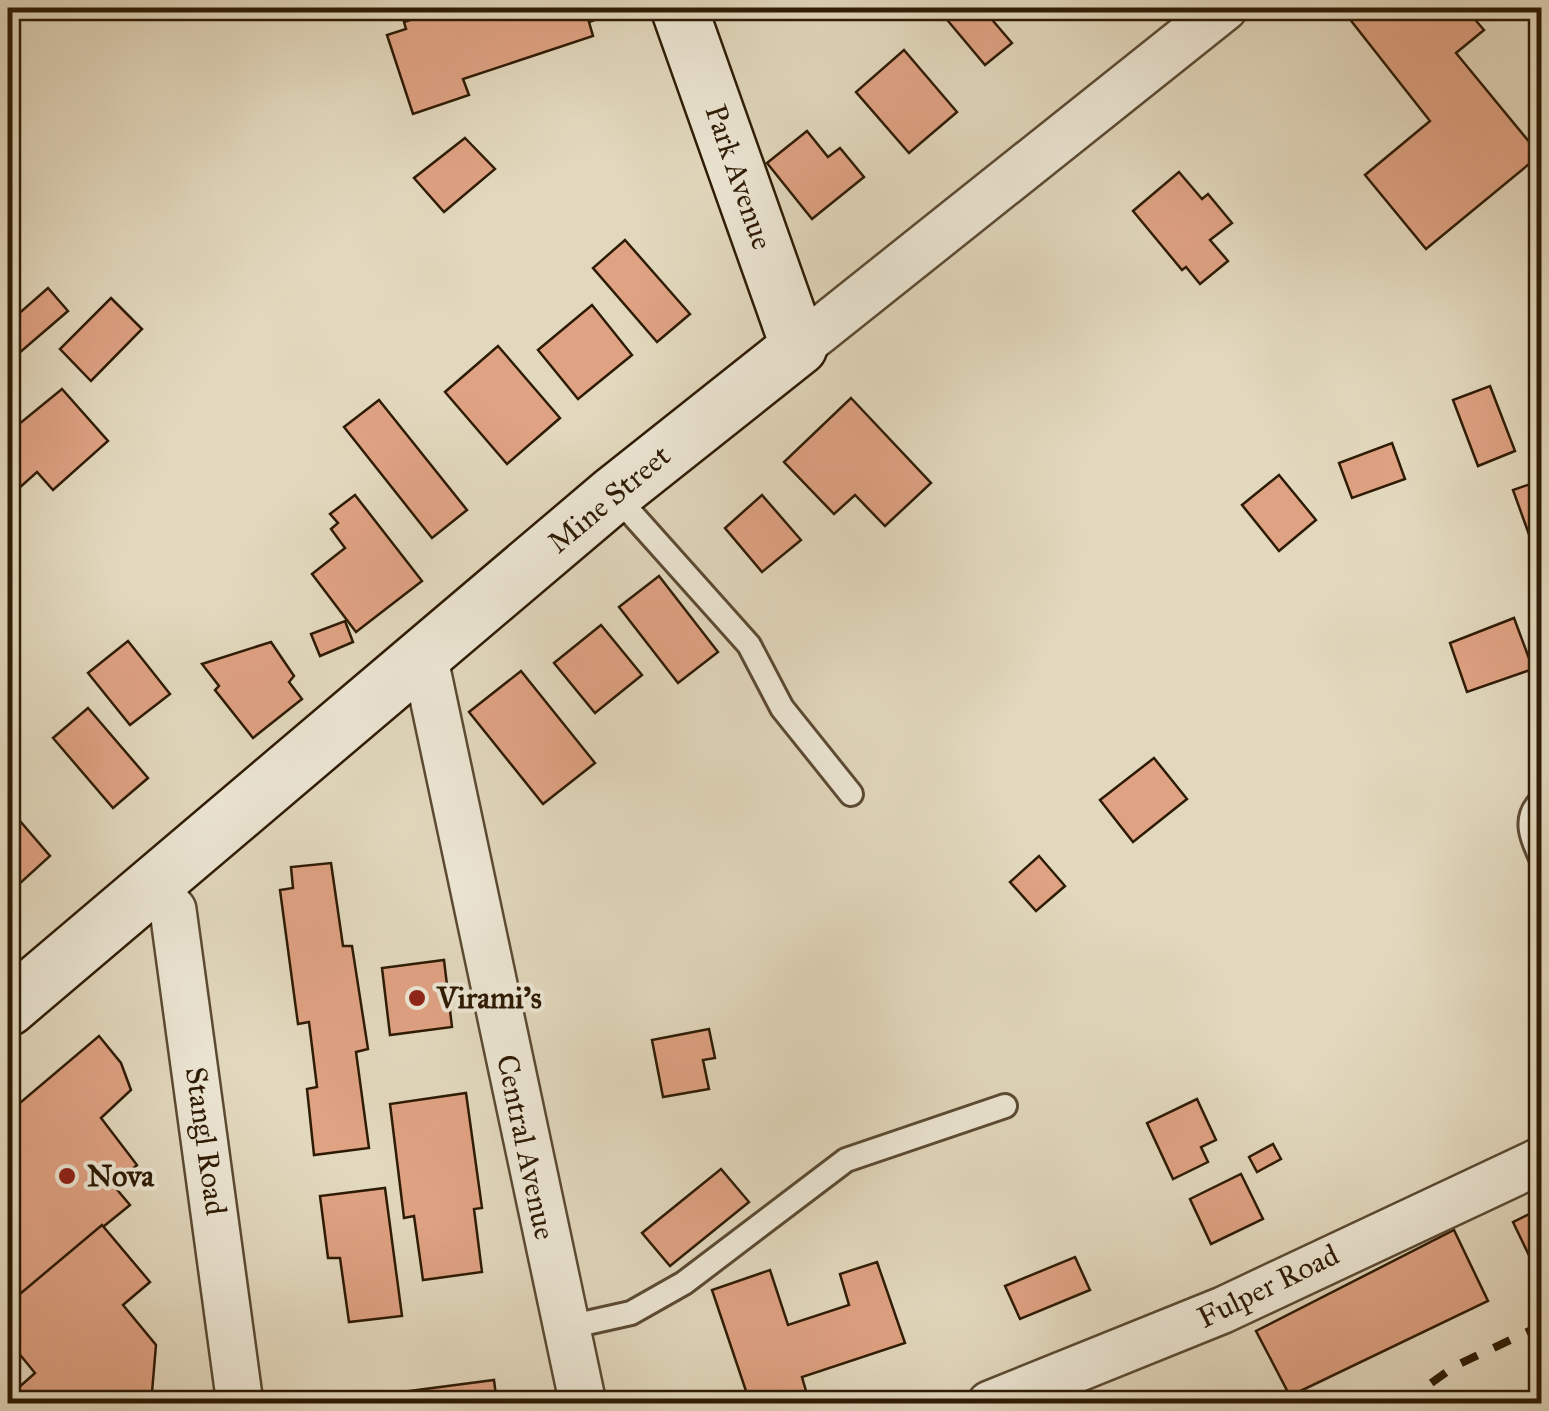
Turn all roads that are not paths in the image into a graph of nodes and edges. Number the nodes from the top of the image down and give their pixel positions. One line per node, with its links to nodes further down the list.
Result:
1 (678, 8): 3 (street, Park Avenue)
2 (1224, 8): 3 (street, Mine Street)
3 (800, 347): 4 (street, Mine Street)
4 (614, 494): 5 (street, Mine Street); 6 (lane)
5 (424, 656): 9 (street, Mine Street); 13 (street, Central Avenue)
6 (851, 794)
7 (1542, 800): 8 (lane)
8 (1542, 860)
9 (152, 887): 10 (street, Mine Street); 14 (street, Stangl Road)
10 (13, 990)
11 (1005, 1106): 13 (lane)
12 (1542, 1160): 16 (street, Fulper Road)
13 (564, 1328): 15 (street, Central Avenue)
14 (240, 1404)
15 (583, 1404)
16 (990, 1404)

